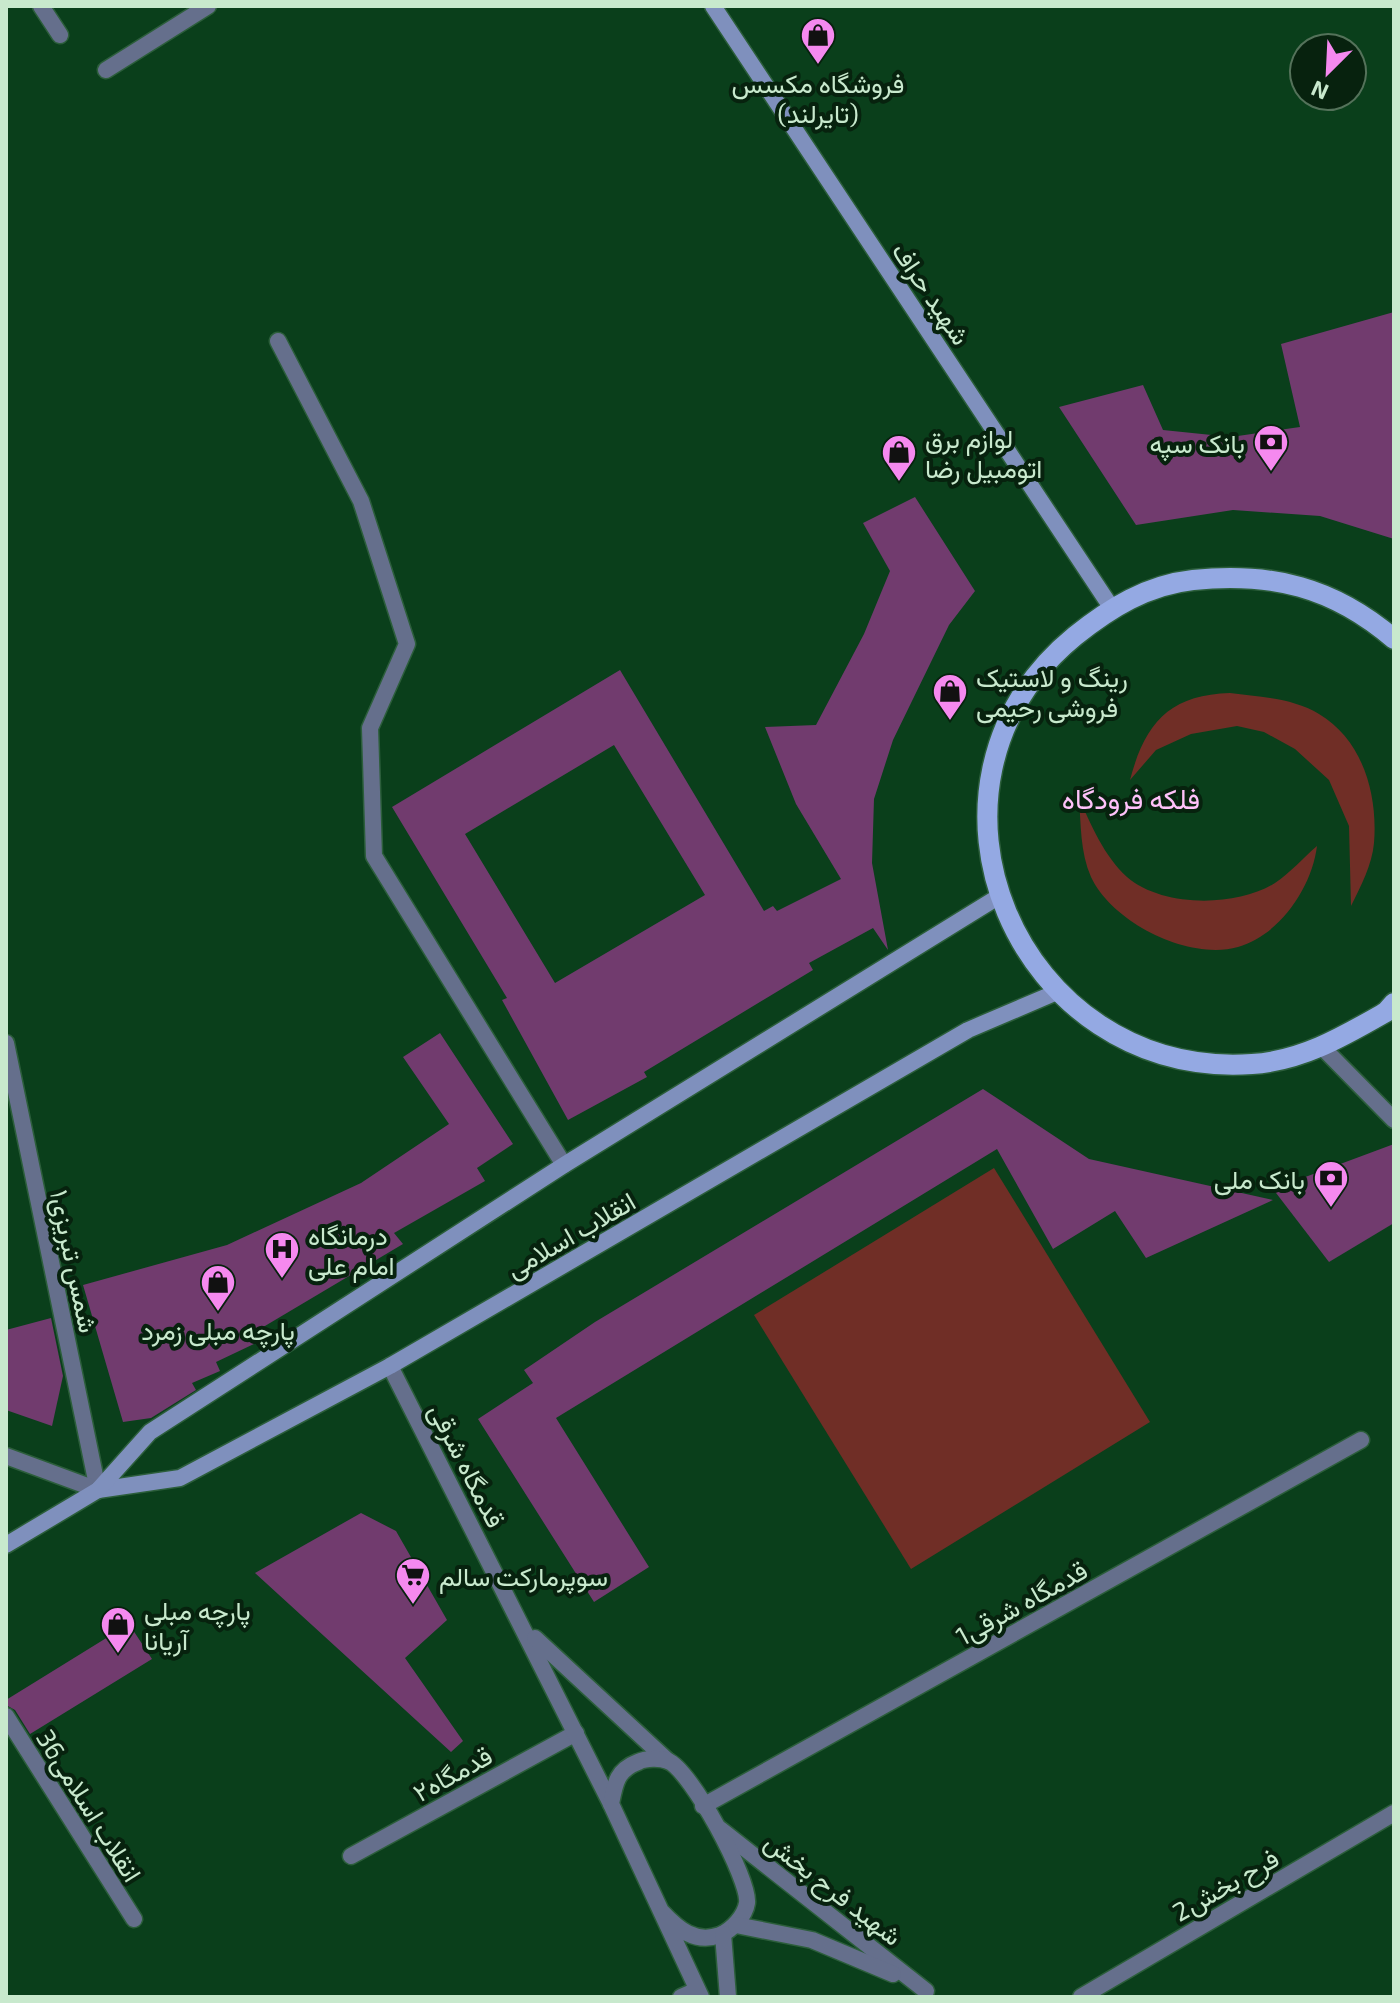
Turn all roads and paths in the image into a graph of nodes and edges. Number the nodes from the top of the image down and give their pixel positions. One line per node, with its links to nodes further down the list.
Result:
1 (41, 6): 4 (street)
2 (208, 6): 5 (street)
3 (713, 6): 7 (main road, شهید حراف)
4 (60, 35)
5 (106, 70)
6 (278, 341): 15 (street)
7 (1111, 607): 8 (main road); 9 (main road)
8 (1394, 639)
9 (998, 897): 10 (main road); 15 (main road, انقلاب اسلامی)
10 (1057, 992): 13 (main road); 16 (main road, انقلاب اسلامی)
11 (1394, 1003): 13 (main road)
12 (6, 1043): 19 (street, شمس تبریزی۱)
13 (1323, 1048): 14 (street)
14 (1394, 1120)
15 (564, 1165): 19 (main road, انقلاب اسلامی)
16 (390, 1366): 19 (main road, انقلاب اسلامی); 21 (street, قدمگاه شرقی)
17 (1361, 1440): 26 (street, 1قدمگاه شرقی)
18 (6, 1456): 19 (street)
19 (98, 1490): 20 (main road, انقلاب اسلامی)
20 (6, 1545)
21 (525, 1629): 23 (street, قدمگاه شرقی); 24 (street, قدمگاه شرقی)
22 (6, 1716): 31 (street, 36انقلاب اسلامی)
23 (576, 1733): 25 (street, قدمگاه شرقی); 29 (street, قدمگاه۲)
24 (669, 1762): 25 (street); 26 (street, قدمگاه شرقی)
25 (611, 1804): 30 (street, قدمگاه شرقی)
26 (703, 1806): 28 (street, قدمگاه شرقی)
27 (1394, 1813): 37 (street, 2فرح بخش)
28 (713, 1823): 32 (street, قدمگاه شرقی); 34 (street, شهید فرح بخش)
29 (351, 1856)
30 (662, 1912): 32 (street, شهید فرح بخش); 33 (street)
31 (134, 1919)
32 (729, 1929): 34 (street, شهید فرح بخش); 36 (street)
33 (699, 1994): 35 (street)
34 (932, 1994)
35 (681, 1997)
36 (728, 1997)
37 (1081, 1997)

